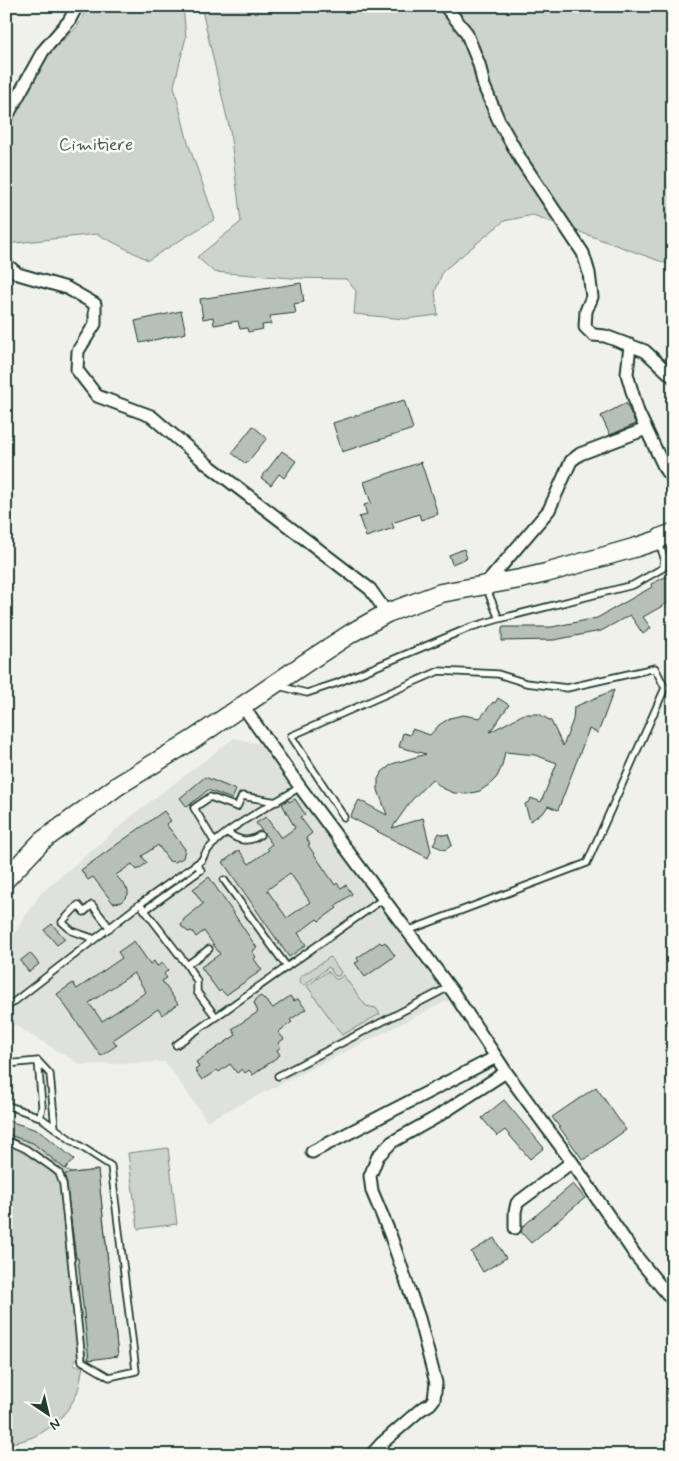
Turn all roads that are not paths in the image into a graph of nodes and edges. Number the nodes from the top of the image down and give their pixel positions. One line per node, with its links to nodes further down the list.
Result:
1 (77, 6): 3 (street)
2 (445, 6): 5 (street)
3 (6, 118)
4 (6, 264): 11 (street)
5 (630, 345): 6 (street); 7 (street)
6 (673, 377)
7 (646, 429): 8 (street); 10 (street)
8 (673, 478)
9 (666, 536): 10 (main road); 12 (lane)
10 (485, 585): 11 (main road); 12 (lane)
11 (387, 613): 13 (main road)
12 (499, 619): 13 (lane)
13 (274, 685): 14 (main road)
14 (242, 705): 15 (street); 22 (main road)
15 (300, 787): 16 (lane); 24 (street)
16 (277, 802): 18 (lane); 20 (lane)
17 (344, 817): 28 (lane)
18 (228, 833): 19 (lane); 20 (lane)
19 (260, 835)
20 (215, 843): 21 (lane)
21 (196, 864): 25 (lane); 26 (lane)
22 (6, 879)
23 (224, 880): 32 (lane)
24 (383, 899): 28 (street); 32 (lane)
25 (140, 904): 26 (lane); 27 (lane)
26 (145, 910): 31 (lane)
27 (110, 928): 29 (lane); 29 (lane)
28 (407, 931): 33 (street)
29 (95, 939): 34 (lane)
30 (209, 949): 31 (lane)
31 (187, 965): 35 (lane)
32 (287, 967): 35 (lane)
33 (449, 987): 37 (street); 41 (lane)
34 (6, 1008)
35 (216, 1017): 36 (lane)
36 (176, 1046)
37 (496, 1057): 40 (street); 46 (street)
38 (38, 1061): 39 (lane); 43 (lane); 44 (lane)
39 (6, 1064)
40 (506, 1072): 47 (street); 50 (street)
41 (278, 1076)
42 (6, 1105): 43 (lane)
43 (40, 1117): 44 (lane)
44 (56, 1128): 45 (lane)
45 (6, 1140)
46 (312, 1152)
47 (572, 1162): 48 (street); 49 (street)
48 (515, 1228)
49 (673, 1301)
50 (372, 1455)

